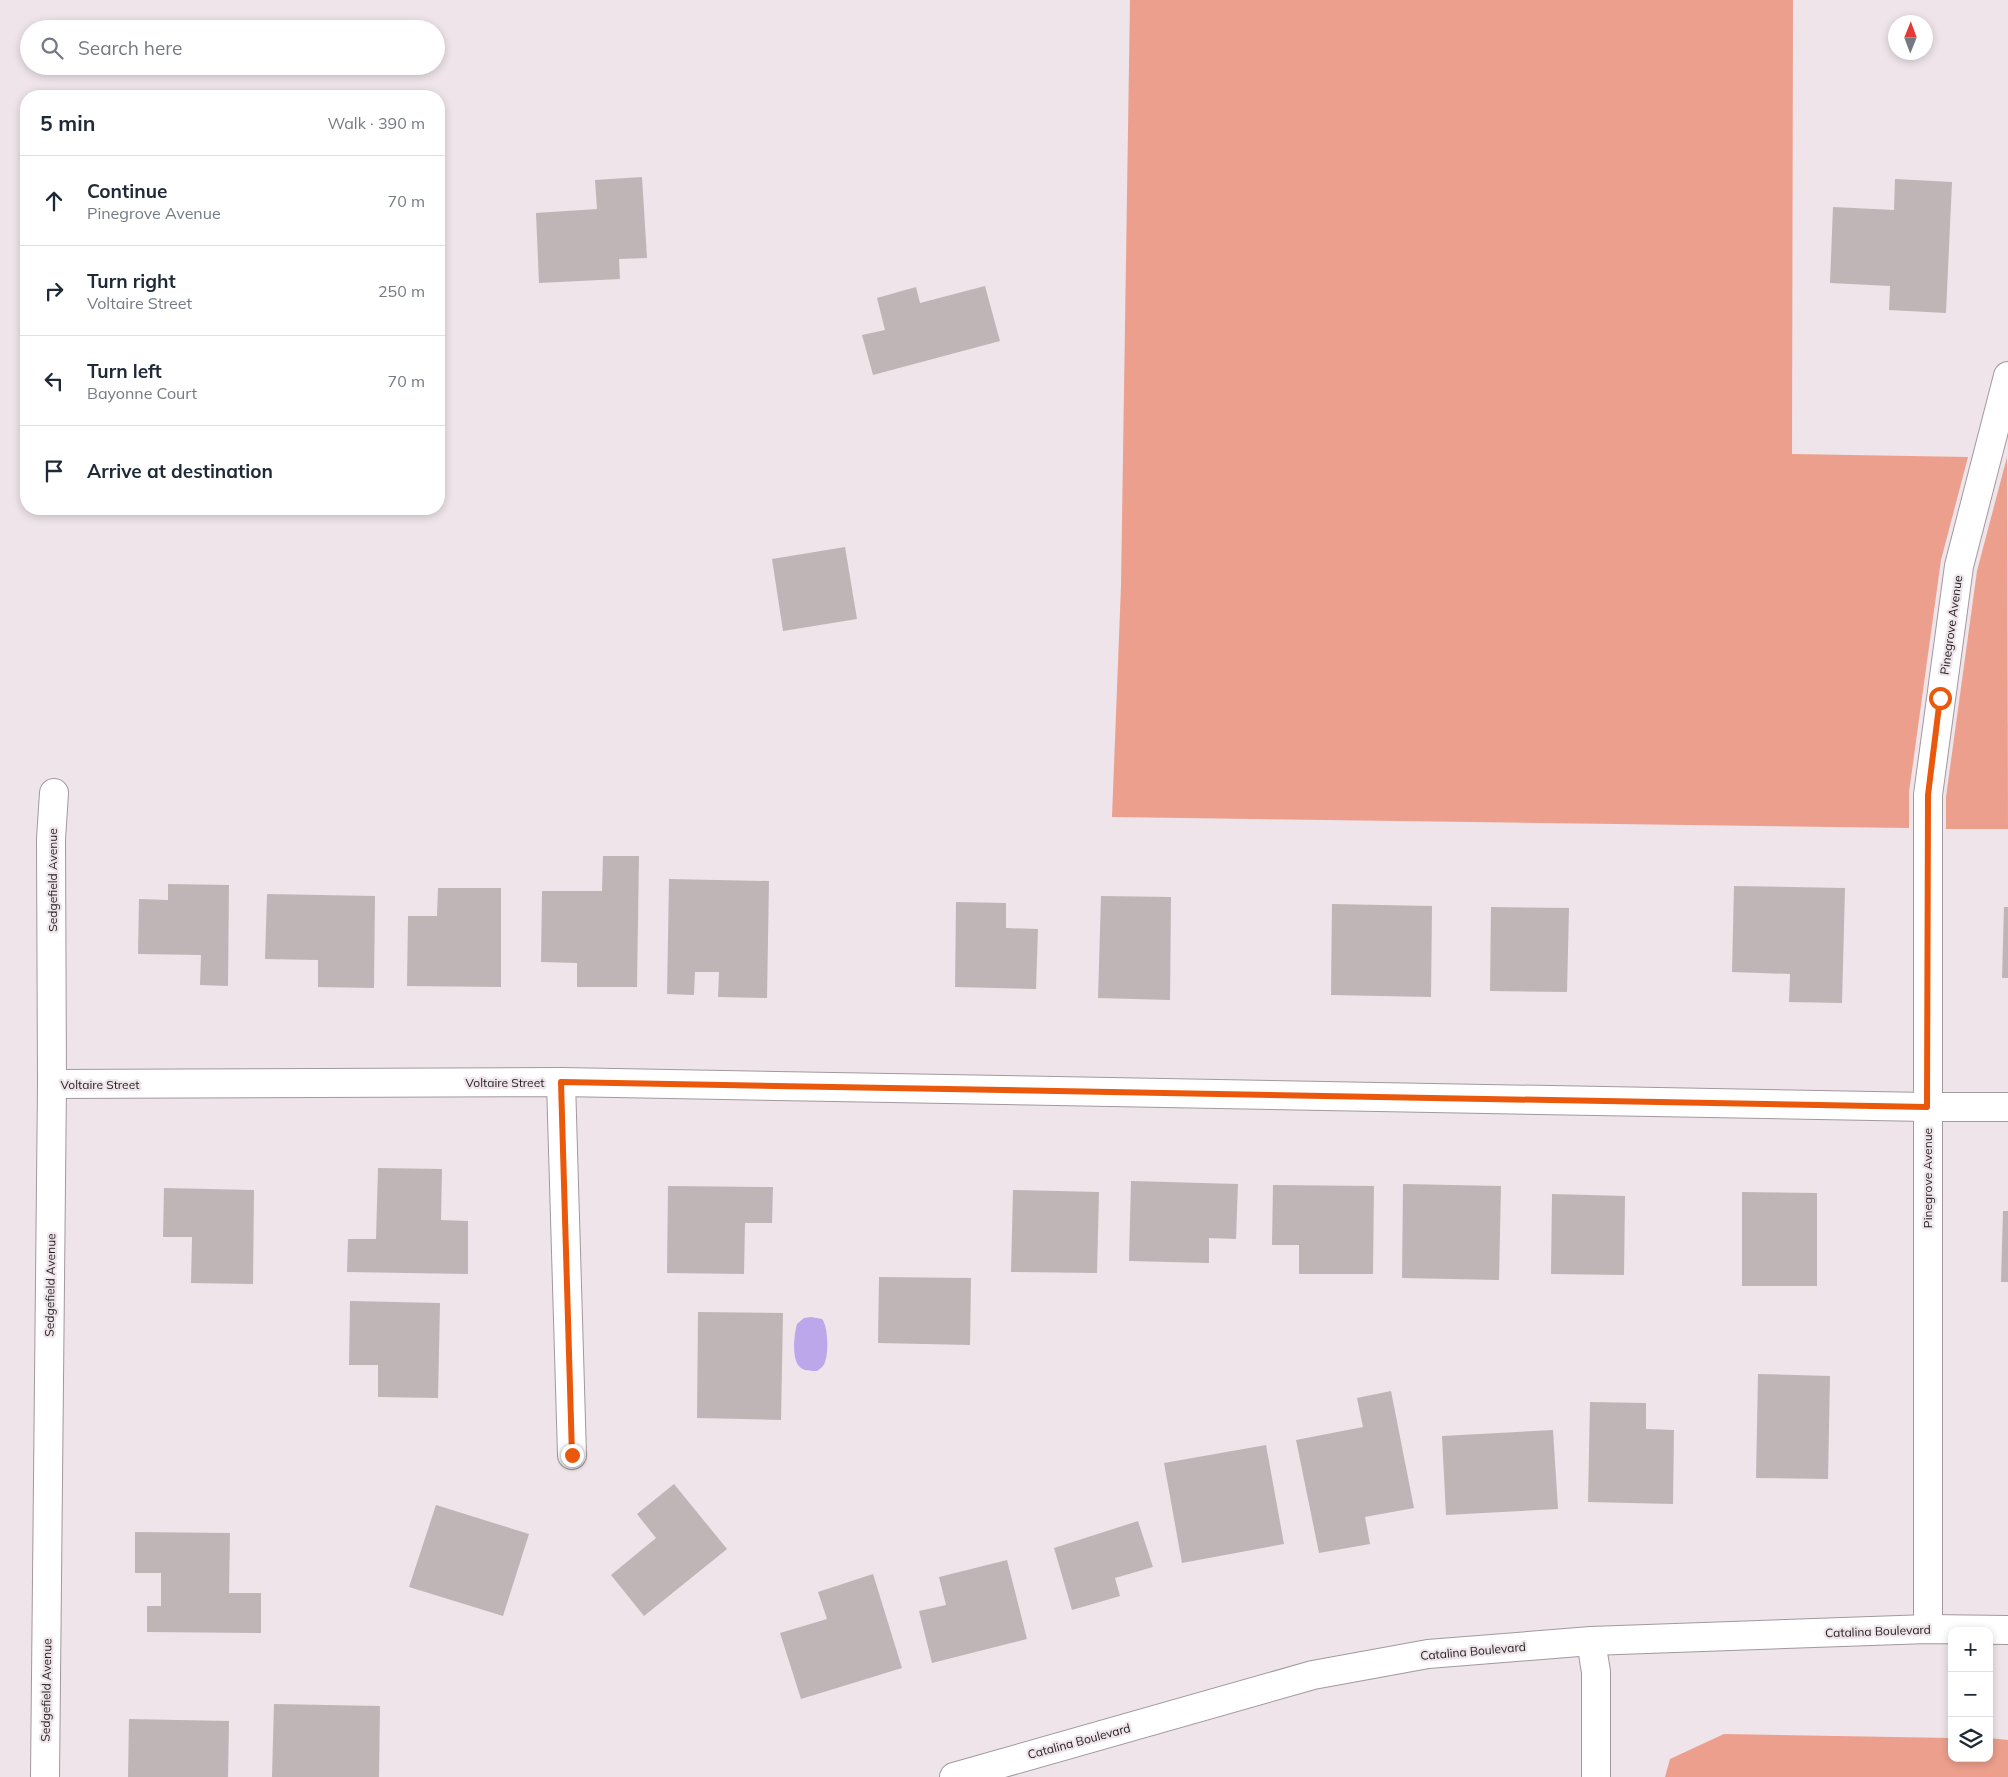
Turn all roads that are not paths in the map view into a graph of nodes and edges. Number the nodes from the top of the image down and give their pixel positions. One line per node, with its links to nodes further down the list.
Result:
1 (2008, 376): 5 (street, Pinegrove Avenue)
2 (54, 793): 4 (street, Sedgefield Avenue)
3 (561, 1082): 4 (street, Voltaire Street); 5 (street, Voltaire Street); 7 (street)
4 (52, 1084): 12 (street, Sedgefield Avenue)
5 (1927, 1107): 6 (street, Voltaire Street); 8 (street, Pinegrove Avenue)
6 (2008, 1107)
7 (572, 1455)
8 (1928, 1629): 9 (street, Catalina Boulevard); 10 (street, Catalina Boulevard)
9 (2008, 1630)
10 (1591, 1641): 11 (street, Catalina Boulevard); 13 (street)
11 (960, 1776)
12 (46, 1777)
13 (1596, 1777)

